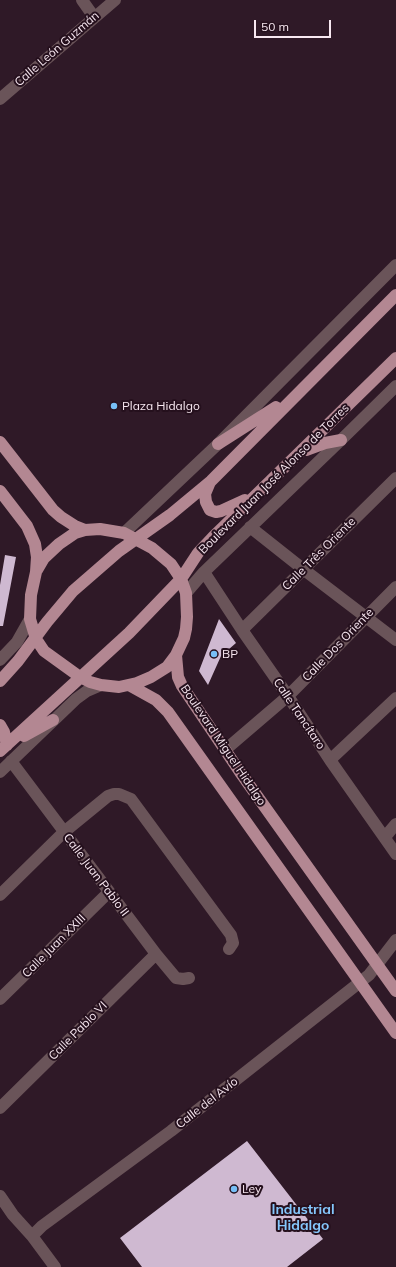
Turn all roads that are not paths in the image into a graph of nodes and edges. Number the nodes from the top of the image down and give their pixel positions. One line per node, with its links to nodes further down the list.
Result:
1 (82, 0): 3 (street)
2 (115, 0): 3 (street, Calle León Guzmán)
3 (94, 17): 4 (street, Calle León Guzmán)
4 (0, 99)
5 (396, 265): 12 (street)
6 (396, 295): 9 (main road)
7 (396, 358): 13 (main road, Boulevard Juan José Alonso de Torres)
8 (396, 386): 10 (street, Boulevard Juan José Alonso de Torres)
9 (297, 393): 12 (main road); 15 (main road)
10 (342, 440): 13 (main road); 18 (street, Boulevard Juan José Alonso de Torres)
11 (0, 442): 19 (main road, Boulevard Miguel Hidalgo)
12 (218, 444): 20 (street)
13 (298, 455): 17 (main road, Boulevard Juan José Alonso de Torres)
14 (396, 478): 22 (street, Calle Três Oriente)
15 (210, 481): 17 (main road); 21 (main road)
16 (0, 491): 23 (main road)
17 (254, 496): 25 (main road, Boulevard Juan José Alonso de Torres)
18 (250, 526): 22 (street); 24 (street, Boulevard Juan José Alonso de Torres)
19 (85, 530): 20 (main road, Boulevard Miguel Hidalgo); 23 (main road)
20 (124, 533): 21 (main road, Boulevard Miguel Hidalgo)
21 (137, 540): 25 (main road, Boulevard Miguel Hidalgo); 31 (main road)
22 (303, 569): 28 (street); 30 (street, Calle Três Oriente)
23 (36, 572): 29 (main road)
24 (204, 572): 27 (street, Boulevard Juan José Alonso de Torres); 30 (street, Calle Tancítaro)
25 (181, 579): 27 (main road, Boulevard Miguel Hidalgo); 35 (main road, Boulevard Juan José Alonso de Torres)
26 (396, 587): 28 (street, Calle Dos Oriente)
27 (186, 593): 33 (main road, Boulevard Miguel Hidalgo)
28 (366, 616): 32 (street); 39 (street, Calle Dos Oriente)
29 (30, 619): 31 (main road); 34 (street)
30 (242, 630): 39 (street, Calle Tancítaro)
31 (36, 639): 35 (main road); 36 (main road)
32 (396, 640)
33 (176, 655): 38 (main road); 44 (main road, Boulevard Miguel Hidalgo)
34 (0, 660)
35 (80, 677): 37 (main road); 43 (main road, Boulevard Juan José Alonso de Torres)
36 (0, 681)
37 (101, 685): 38 (main road); 41 (street)
38 (129, 685): 59 (main road, Boulevard Miguel Hidalgo)
39 (288, 696): 44 (street, Calle Dos Oriente); 46 (street, Calle Tancítaro)
40 (396, 698): 46 (street)
41 (53, 720): 43 (main road); 45 (street)
42 (0, 725): 43 (main road)
43 (3, 748)
44 (225, 750): 57 (main road, Boulevard Miguel Hidalgo)
45 (11, 760): 47 (street); 49 (street, Calle Juan Pablo II)
46 (330, 760): 50 (street, Calle Tancítaro)
47 (0, 772)
48 (396, 824): 50 (street)
49 (64, 832): 52 (street, Calle Juan Pablo II); 53 (street); 55 (street)
50 (385, 837): 51 (street, Calle Tancítaro)
51 (396, 854)
52 (109, 892): 56 (street, Calle Juan Pablo II); 61 (street, Calle Juan XXIII)
53 (0, 895)
54 (396, 940): 57 (street, Calle del Avío)
55 (229, 949)
56 (156, 954): 58 (street, Calle Juan Pablo II); 63 (street, Calle Pablo VI)
57 (378, 965): 59 (street, Calle del Avío); 60 (main road, Boulevard Miguel Hidalgo)
58 (189, 978)
59 (360, 982): 62 (main road, Boulevard Miguel Hidalgo); 65 (street, Calle del Avío)
60 (396, 991)
61 (0, 999)
62 (396, 1033)
63 (0, 1108)
64 (0, 1196): 65 (street)
65 (32, 1236): 66 (street)
66 (55, 1267)

